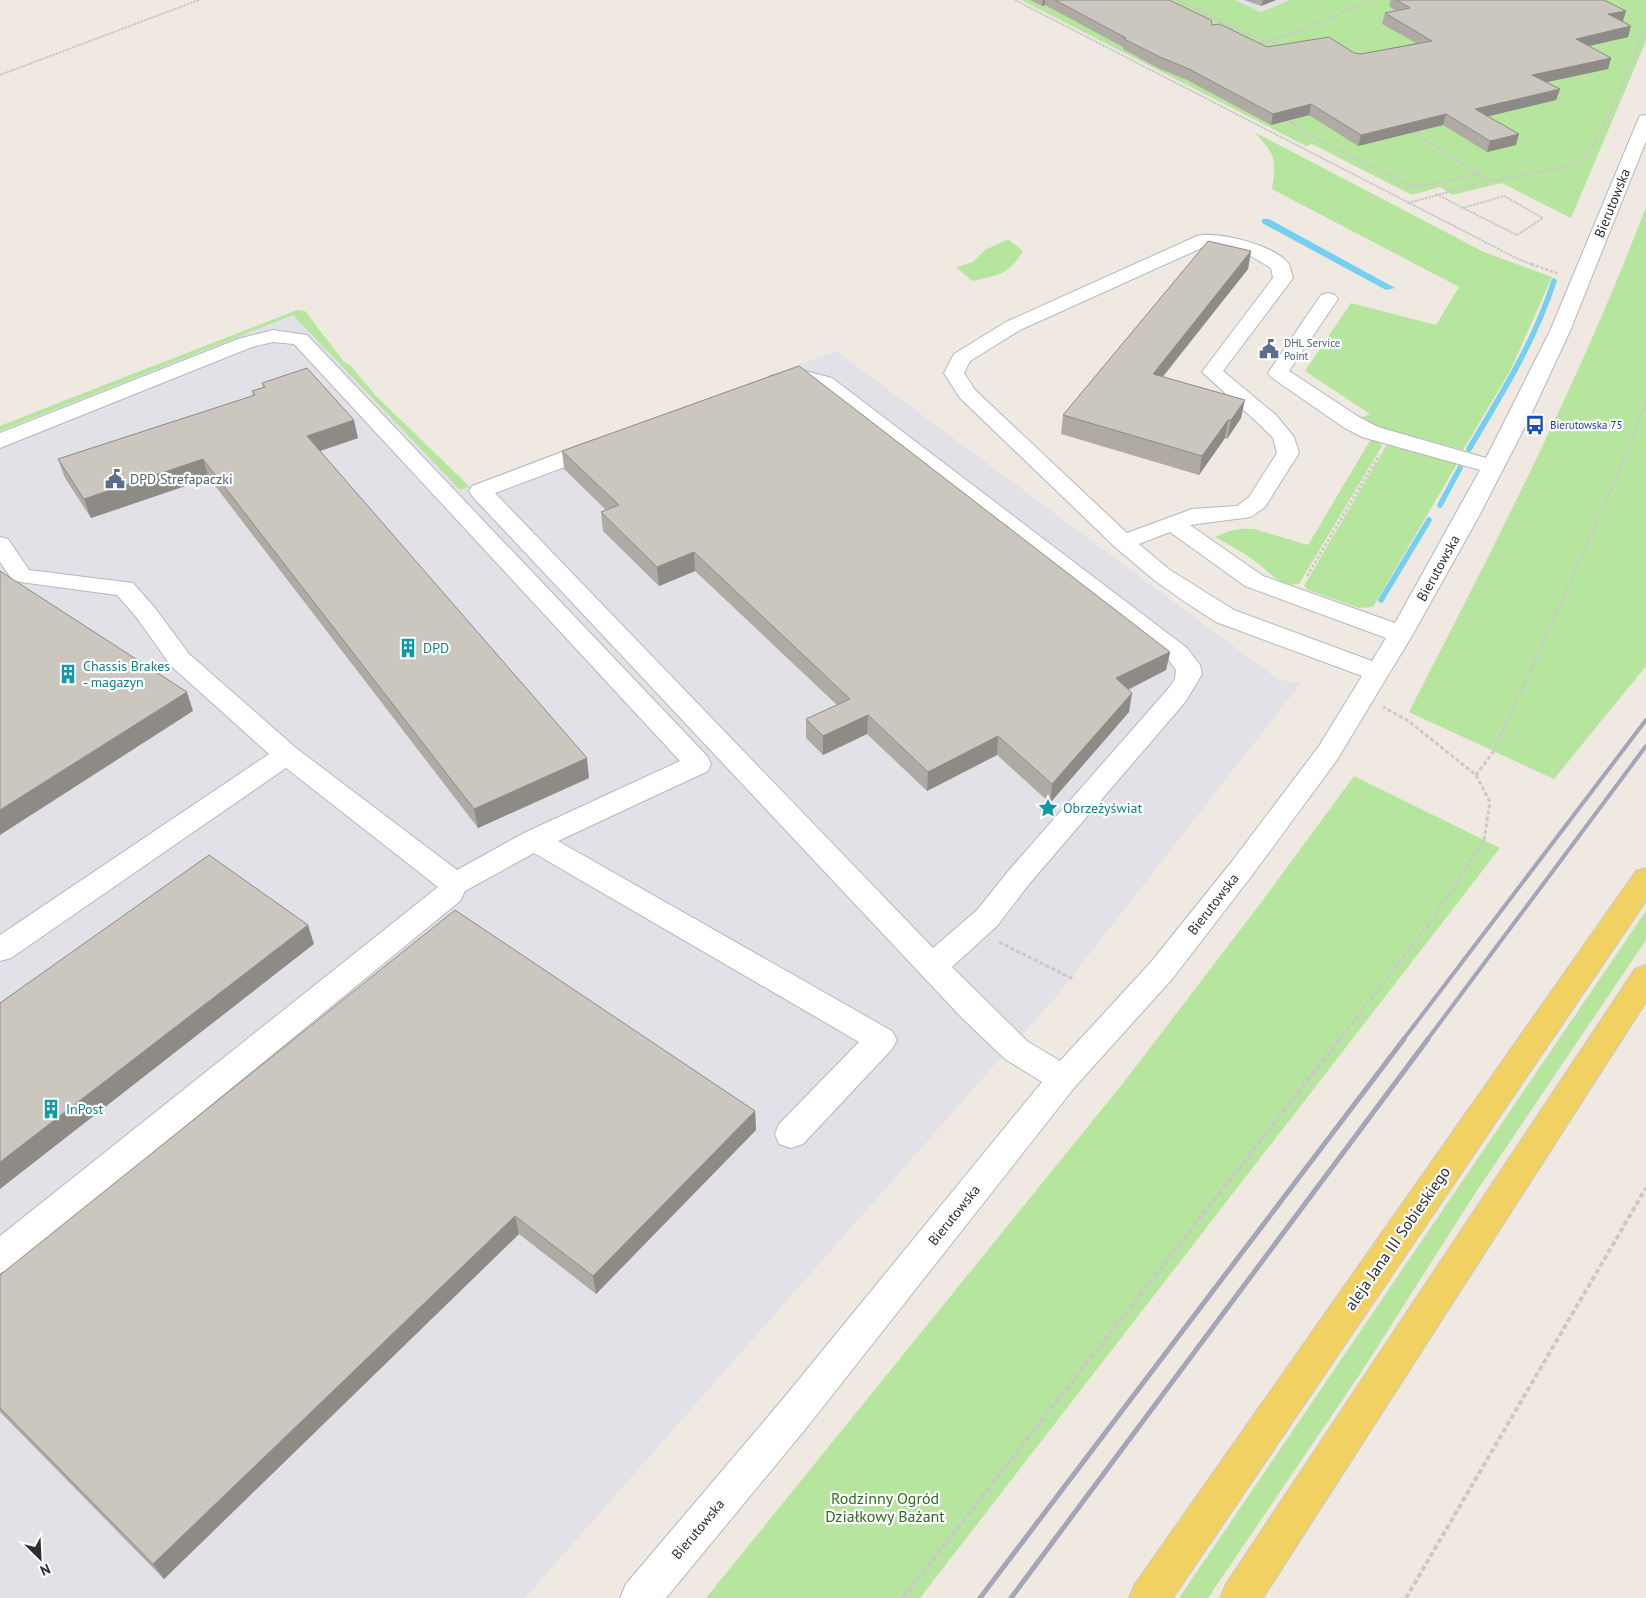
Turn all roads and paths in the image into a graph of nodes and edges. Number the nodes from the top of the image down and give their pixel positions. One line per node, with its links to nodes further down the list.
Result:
1 (199, 0): 10 (path)
2 (1015, 0): 17 (path)
3 (1176, 0): 7 (path)
4 (1371, 0): 6 (path)
5 (1646, 29): 15 (path)
6 (1270, 41): 7 (path); 9 (path)
7 (1265, 42): 8 (path)
8 (1256, 44)
9 (1287, 51)
10 (0, 75)
11 (1284, 117): 14 (path)
12 (1646, 120): 19 (street, Bierutowska)
13 (1411, 131): 14 (path)
14 (1478, 174): 15 (path)
15 (1491, 182): 16 (path)
16 (1436, 194): 17 (path); 18 (path)
17 (1408, 203): 19 (path)
18 (1463, 208): 18 (path)
19 (1582, 278): 26 (street, Bierutowska)
20 (1328, 299): 23 (street)
21 (758, 387): 39 (street)
22 (1646, 402): 35 (path)
23 (1389, 437): 26 (street); 30 (path)
24 (619, 439): 41 (street)
25 (0, 441): 36 (street)
26 (1493, 467): 31 (street, Bierutowska)
27 (1173, 524): 28 (street); 28 (street); 30 (street)
28 (1123, 542): 32 (street)
29 (0, 544): 34 (street)
30 (1294, 597): 31 (street)
31 (1401, 634): 32 (street, Bierutowska)
32 (1378, 673): 33 (street, Bierutowska)
33 (1363, 699): 35 (path); 44 (street, Bierutowska)
34 (287, 755): 38 (street); 40 (street)
35 (1476, 776): 49 (path)
36 (534, 840): 38 (street); 45 (street)
37 (1646, 879): 50 (main road, aleja Jana III Sobieskiego)
38 (455, 884): 47 (street)
39 (978, 927): 41 (street); 43 (path)
40 (0, 950)
41 (932, 967): 44 (street)
42 (1646, 977): 51 (main road)
43 (1075, 980)
44 (1063, 1079): 48 (street, Bierutowska)
45 (791, 1134)
46 (1646, 1188): 52 (path)
47 (0, 1257)
48 (640, 1598)
49 (903, 1598)
50 (1149, 1598)
51 (1240, 1598)
52 (1406, 1598)

